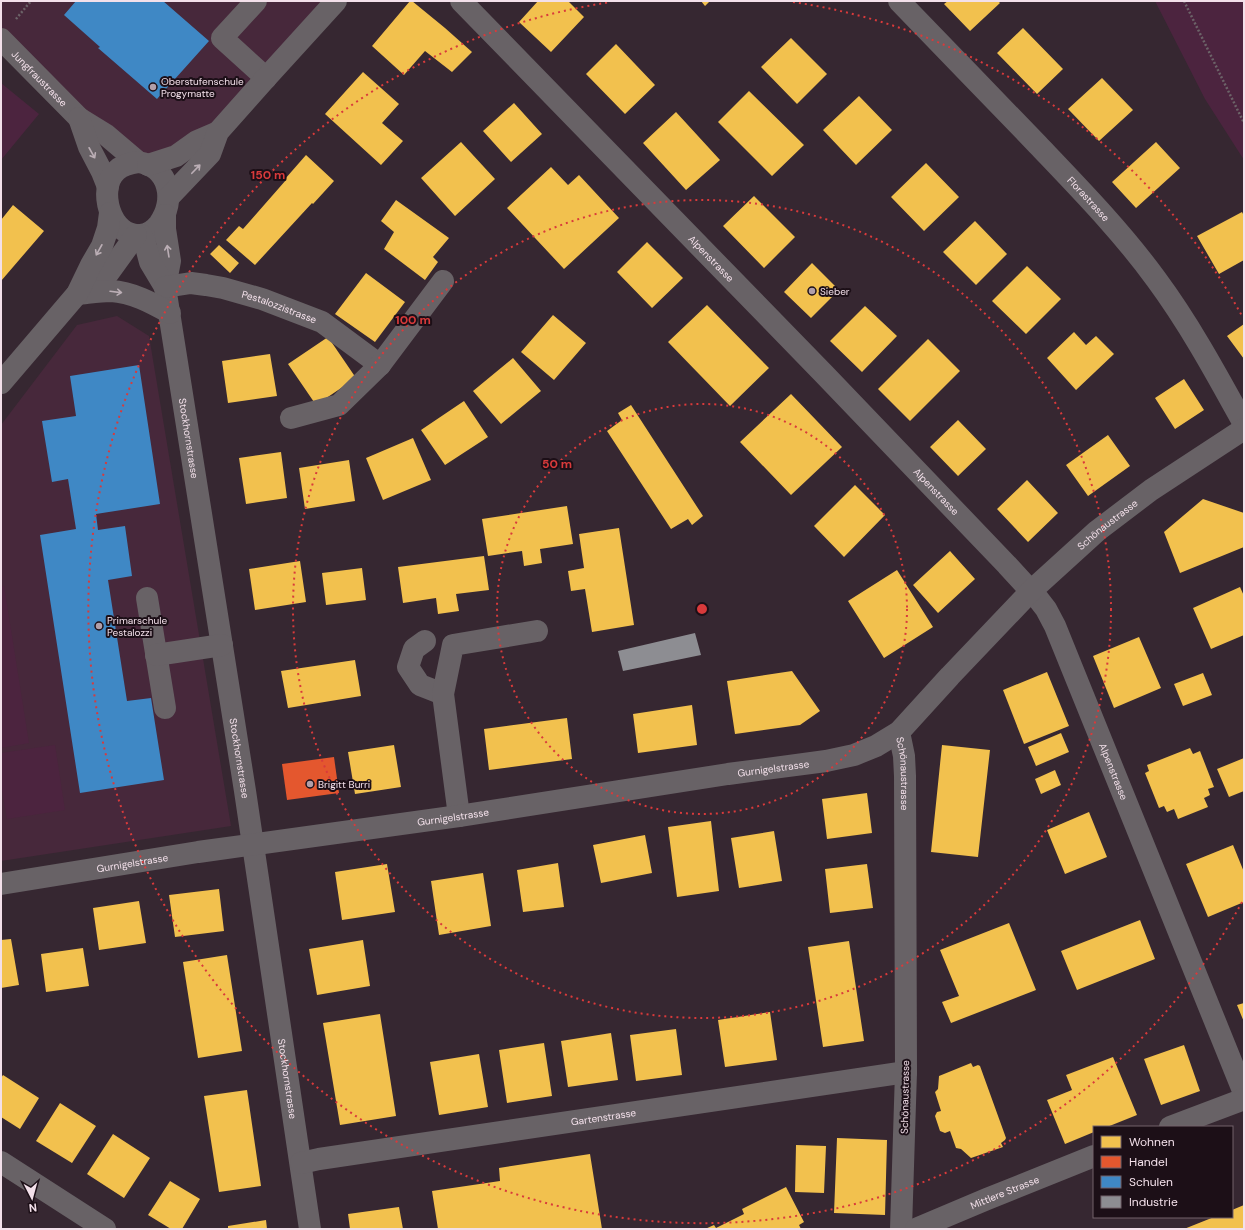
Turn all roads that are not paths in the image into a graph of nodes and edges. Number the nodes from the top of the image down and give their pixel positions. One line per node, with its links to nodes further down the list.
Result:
1 (256, 1): 6 (street)
2 (336, 1): 6 (street)
3 (461, 1): 23 (street, Alpenstrasse)
4 (900, 1): 21 (street, Florastrasse)
5 (1, 38): 7 (street, Jungfraustrasse)
6 (266, 78): 8 (street)
7 (79, 118): 9 (street, Jungfraustrasse); 10 (street, Jungfraustrasse, one-way to 10)
8 (218, 132): 9 (street); 11 (street, one-way to 8)
9 (143, 164): 10 (street); 11 (street)
10 (108, 188): 12 (street)
11 (167, 206): 13 (street); 15 (street, Stockhornstrasse, one-way to 11)
12 (110, 213): 13 (street); 16 (street, one-way to 16)
13 (139, 235): 15 (street, Stockhornstrasse); 16 (street)
14 (443, 281): 18 (street)
15 (165, 287): 17 (street, Stockhornstrasse); 18 (street, Pestalozzistrasse)
16 (77, 294): 17 (street, one-way to 17); 19 (street)
17 (170, 313): 27 (street, Stockhornstrasse)
18 (380, 365): 20 (street)
19 (1, 383)
20 (291, 418)
21 (1244, 424)
22 (1244, 429): 23 (street, Schönaustrasse)
23 (1032, 591): 31 (street, Schönaustrasse); 36 (street, Alpenstrasse)
24 (147, 598): 28 (street)
25 (537, 632): 29 (street)
26 (425, 641): 29 (street)
27 (222, 645): 28 (street); 33 (street, Stockhornstrasse)
28 (156, 654): 30 (street)
29 (443, 694): 32 (street)
30 (165, 708)
31 (899, 732): 32 (street, Gurnigelstrasse); 35 (street, Schönaustrasse)
32 (459, 816): 33 (street, Gurnigelstrasse)
33 (253, 845): 34 (street, Gurnigelstrasse); 41 (street, Stockhornstrasse)
34 (1, 884)
35 (906, 1072): 41 (street, Gartenstrasse); 44 (street, Schönaustrasse)
36 (1244, 1093)
37 (1244, 1099): 38 (street)
38 (1173, 1126)
39 (1093, 1156): 45 (street, Mittlere Strasse)
40 (1, 1162): 42 (street)
41 (301, 1163): 43 (street, Stockhornstrasse)
42 (105, 1229)
43 (310, 1229)
44 (901, 1229)
45 (916, 1229)

